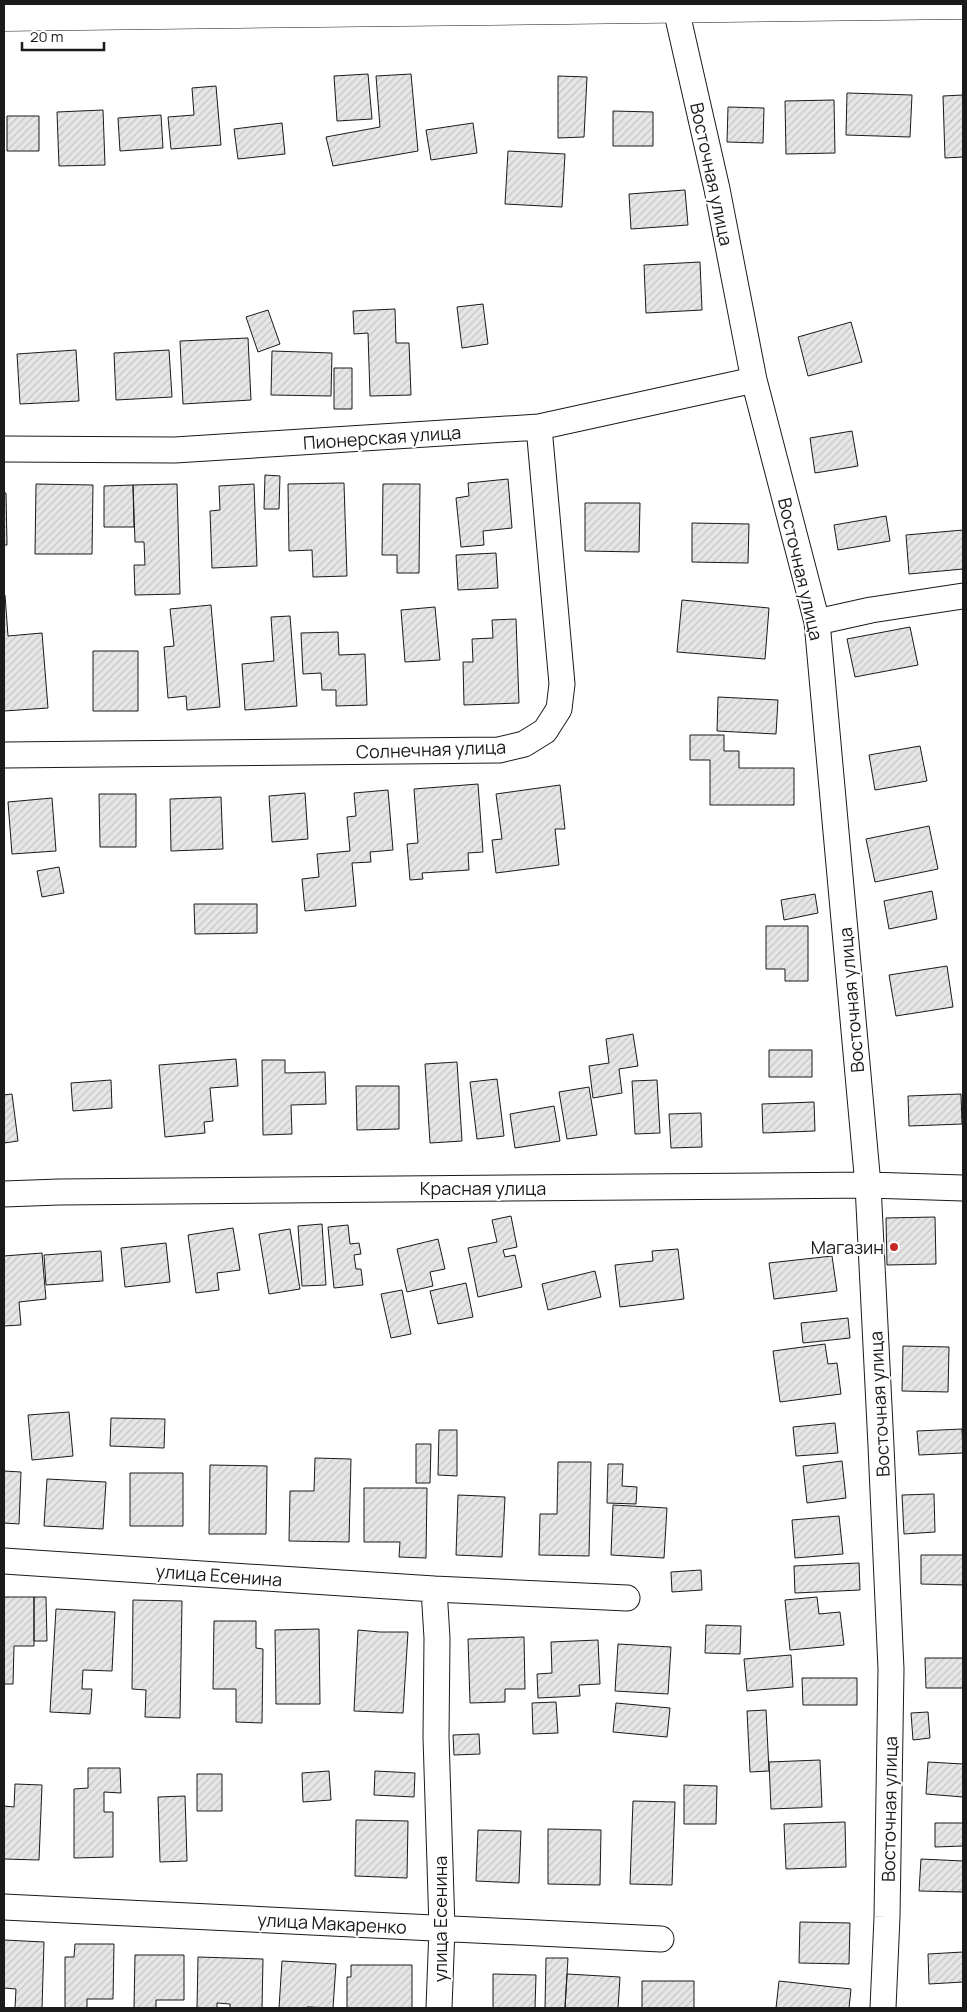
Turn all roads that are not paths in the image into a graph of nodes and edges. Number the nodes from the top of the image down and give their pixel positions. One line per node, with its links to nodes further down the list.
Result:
1 (963, 4): 2 (street)
2 (680, 6): 3 (street); 4 (street, Восточная улица)
3 (4, 17)
4 (754, 380): 5 (street, Пионерская улица); 8 (street, Восточная улица)
5 (539, 427): 6 (street, Пионерская улица); 9 (street, Солнечная улица)
6 (4, 449)
7 (963, 596): 8 (street)
8 (817, 622): 10 (street, Восточная улица)
9 (4, 755)
10 (868, 1185): 11 (street, Красная улица); 12 (street, Красная улица); 20 (street, Восточная улица)
11 (963, 1188)
12 (4, 1194)
13 (4, 1561): 14 (street, улица Есенина)
14 (434, 1589): 15 (street, улица Есенина); 17 (street, улица Есенина)
15 (627, 1598)
16 (4, 1907): 17 (street, улица Макаренко)
17 (442, 1928): 18 (street, улица Макаренко); 19 (street, улица Есенина)
18 (661, 1939)
19 (439, 2008)
20 (883, 2008)

